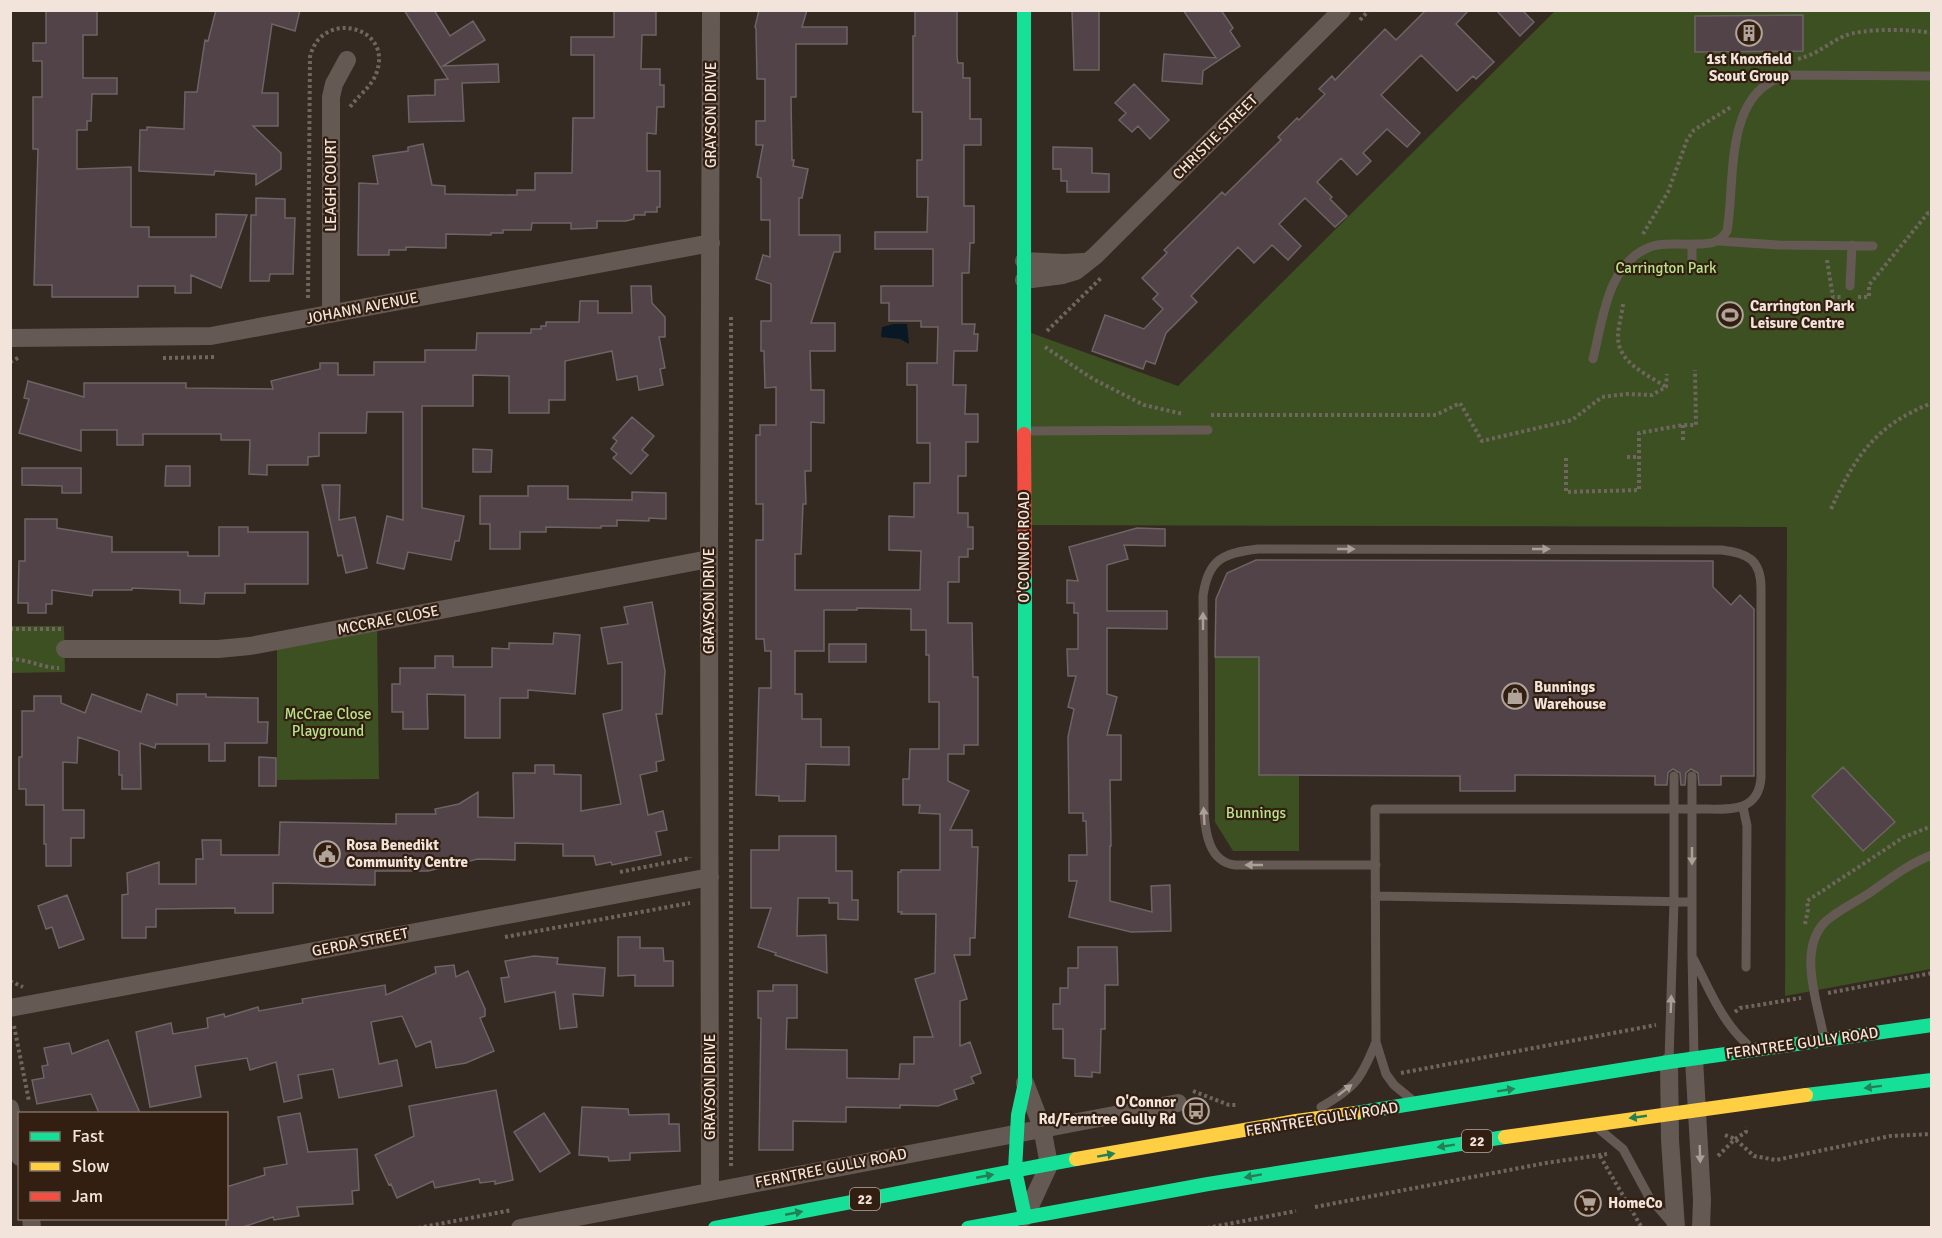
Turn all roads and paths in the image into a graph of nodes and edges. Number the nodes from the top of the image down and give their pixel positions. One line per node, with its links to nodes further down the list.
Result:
1 (711, 10): 7 (street, GRAYSON DRIVE)
2 (1024, 10): 11 (main road, O'CONNOR ROAD)
3 (1342, 10): 12 (street, CHRISTIE STREET)
4 (347, 60): 18 (street, LEAGH COURT)
5 (1932, 76): 6 (lane)
6 (1719, 241): 8 (lane); 9 (lane)
7 (711, 243): 18 (street, JOHANN AVENUE); 36 (street, GRAYSON DRIVE)
8 (1692, 244): 13 (lane); 22 (lane)
9 (1852, 245): 10 (lane); 15 (lane)
10 (1873, 246)
11 (1024, 261): 12 (street); 14 (main road, O'CONNOR ROAD)
12 (1088, 262): 14 (street, CHRISTIE STREET)
13 (1692, 264)
14 (1024, 280): 30 (main road, O'CONNOR ROAD)
15 (1850, 286)
16 (316, 297): 17 (path)
17 (308, 298)
18 (331, 314): 20 (street, JOHANN AVENUE)
19 (731, 314): 88 (path)
20 (10, 338)
21 (1042, 345): 26 (path)
22 (1593, 359)
23 (1695, 370): 28 (path)
24 (1667, 374): 27 (path)
25 (1932, 403): 35 (path)
26 (1183, 414)
27 (1207, 415)
28 (1683, 425): 31 (path); 33 (path)
29 (1208, 430): 30 (lane)
30 (1024, 431): 67 (main road, O'CONNOR ROAD)
31 (1683, 441)
32 (1627, 457): 33 (path)
33 (1639, 457): 34 (path)
34 (1566, 458)
35 (1831, 509)
36 (709, 559): 39 (street, MCCRAE CLOSE); 47 (street, GRAYSON DRIVE)
37 (10, 629): 38 (path)
38 (74, 629)
39 (64, 649)
40 (1674, 776): 44 (lane)
41 (1692, 776): 43 (lane)
42 (1743, 807): 43 (lane); 46 (lane, one-way to 42); 52 (lane)
43 (1692, 809): 44 (lane); 50 (lane, one-way to 50)
44 (1674, 810): 46 (lane); 49 (lane)
45 (1932, 855): 60 (lane)
46 (1376, 866): 48 (lane)
47 (710, 877): 57 (street, GERDA STREET); 90 (street, GRAYSON DRIVE)
48 (1376, 896): 49 (lane); 61 (lane)
49 (1674, 902): 50 (lane); 64 (lane, one-way to 49)
50 (1691, 902): 51 (lane)
51 (1692, 956): 62 (lane); 63 (lane)
52 (1746, 967)
53 (1932, 973): 54 (path)
54 (1827, 993)
55 (1808, 997): 56 (path)
56 (1735, 1012)
57 (12, 1016): 69 (path)
58 (1658, 1025): 65 (path)
59 (1932, 1025): 60 (main road, FERNTREE GULLY ROAD / 22)
60 (1824, 1041): 62 (main road, FERNTREE GULLY ROAD / 22)
61 (1376, 1042): 70 (lane); 75 (lane, one-way to 61)
62 (1754, 1050): 63 (main road, FERNTREE GULLY ROAD / 22)
63 (1694, 1059): 64 (main road, FERNTREE GULLY ROAD / 22); 73 (street)
64 (1669, 1062): 70 (main road, FERNTREE GULLY ROAD / 22, one-way to 64); 74 (street)
65 (1401, 1074)
66 (1932, 1080): 73 (main road, 22, one-way to 73)
67 (1024, 1083): 78 (street, O'CONNOR ROAD); 79 (main road, O'CONNOR ROAD)
68 (1182, 1095): 71 (path); 78 (street, FERNTREE GULLY ROAD)
69 (29, 1103)
70 (1418, 1104): 75 (main road, FERNTREE GULLY ROAD / 22)
71 (1241, 1105)
72 (10, 1108): 83 (street)
73 (1697, 1109): 74 (main road, 22); 100 (street, one-way to 100)
74 (1669, 1113): 76 (main road, 22, one-way to 76); 99 (street)
75 (1296, 1121): 87 (main road, FERNTREE GULLY ROAD / 22, one-way to 75)
76 (1593, 1124): 93 (main road, 22, one-way to 93); 99 (lane)
77 (1745, 1126): 82 (path)
78 (1042, 1127): 79 (street, FERNTREE GULLY ROAD); 87 (street, O'CONNOR ROAD)
79 (1016, 1132): 89 (main road, O'CONNOR ROAD); 90 (street, FERNTREE GULLY ROAD)
80 (1932, 1134): 82 (path)
81 (1725, 1136): 82 (path)
82 (1735, 1138): 86 (path)
83 (18, 1147)
84 (1615, 1152): 85 (path)
85 (1600, 1156): 91 (path); 98 (path)
86 (1712, 1163)
87 (1049, 1165): 89 (main road, FERNTREE GULLY ROAD / 22); 93 (street)
88 (731, 1169)
89 (1015, 1170): 93 (main road, O'CONNOR ROAD); 95 (main road, FERNTREE GULLY ROAD / 22, one-way to 89)
90 (710, 1191): 94 (street, FERNTREE GULLY ROAD)
91 (1316, 1207)
92 (1296, 1211): 97 (path)
93 (1024, 1222): 96 (main road, 22)
94 (520, 1227)
95 (716, 1227)
96 (968, 1227)
97 (1207, 1227)
98 (1642, 1227)
99 (1676, 1227)
100 (1701, 1227)

